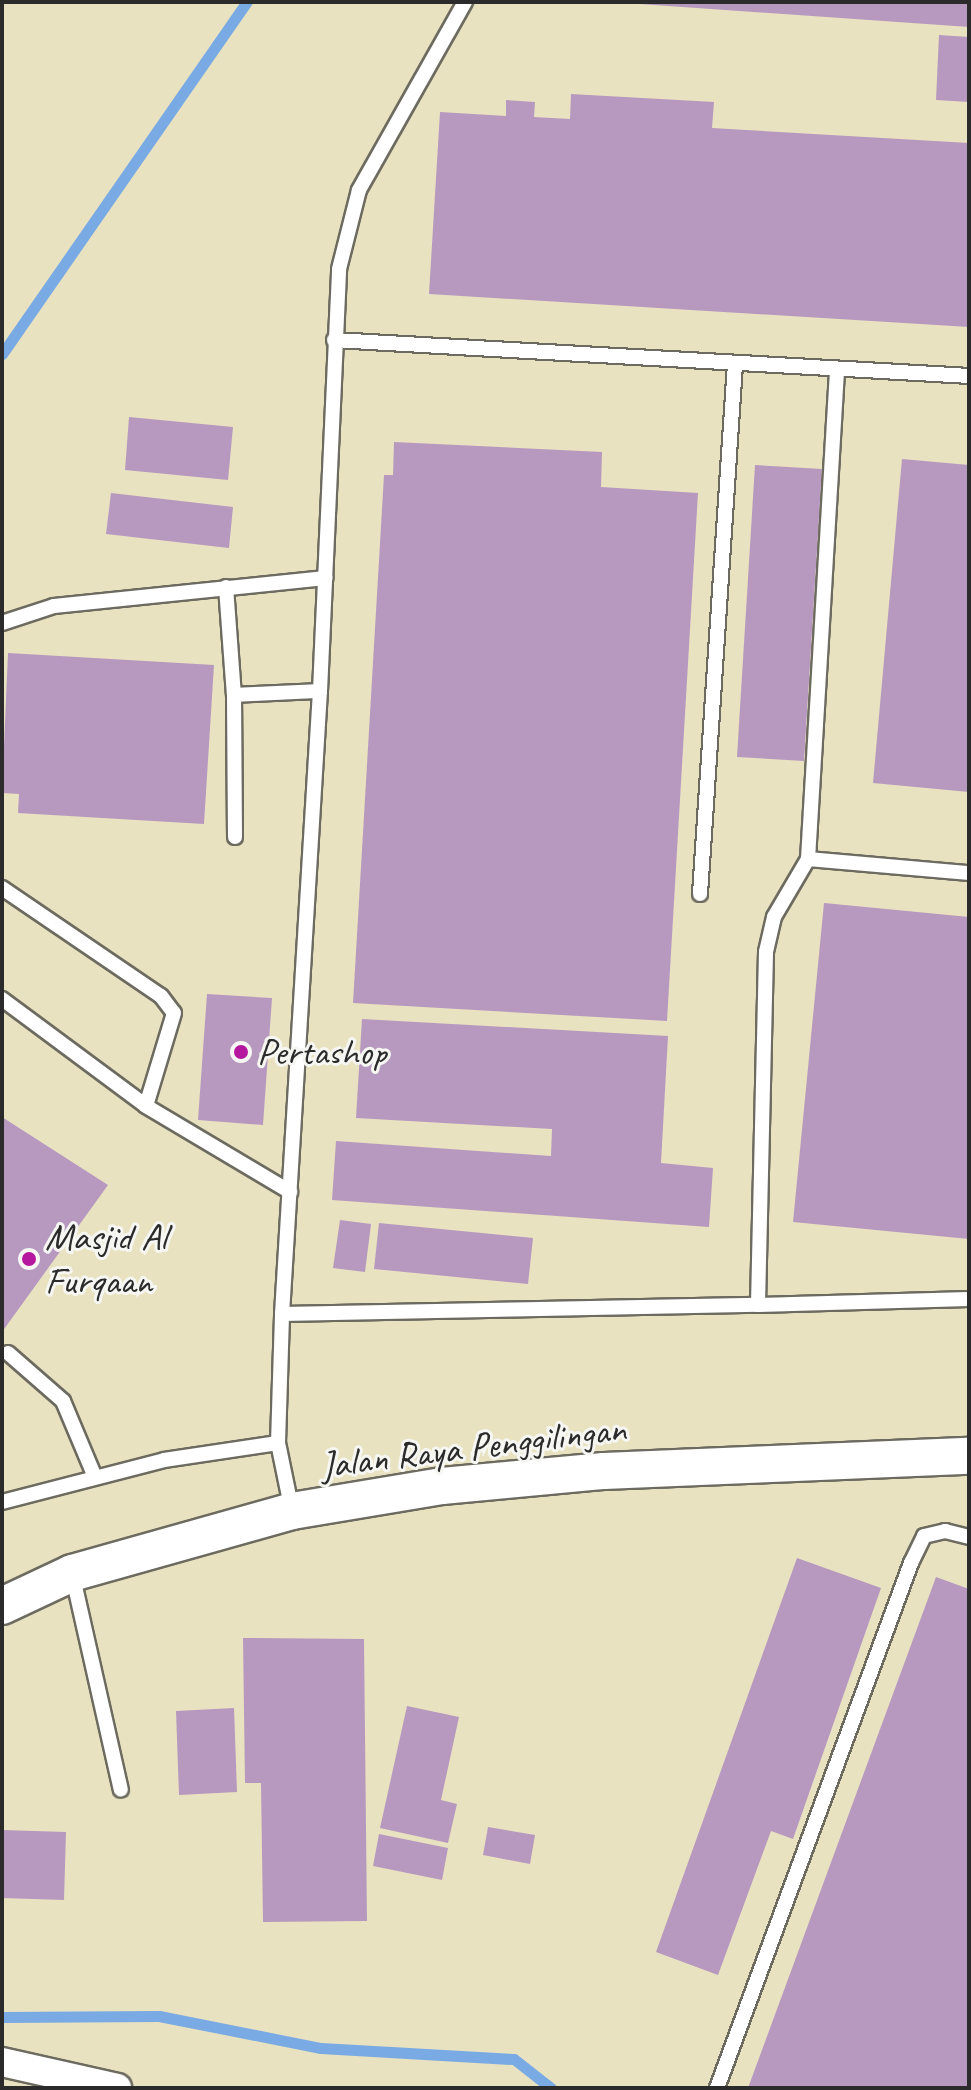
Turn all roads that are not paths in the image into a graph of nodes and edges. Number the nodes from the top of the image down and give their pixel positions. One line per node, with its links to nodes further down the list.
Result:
1 (465, 2): 2 (lane)
2 (334, 340): 3 (lane); 6 (lane)
3 (735, 364): 4 (lane); 15 (lane)
4 (837, 371): 5 (lane); 12 (lane)
5 (969, 376)
6 (326, 578): 7 (lane); 9 (lane)
7 (226, 587): 8 (lane); 10 (lane)
8 (2, 623)
9 (320, 691): 10 (lane); 18 (lane)
10 (234, 695): 11 (lane)
11 (235, 837)
12 (808, 859): 13 (lane); 20 (lane)
13 (969, 873)
14 (2, 888): 17 (lane)
15 (700, 894)
16 (2, 999): 17 (lane)
17 (146, 1106): 18 (lane)
18 (290, 1192): 21 (lane)
19 (969, 1299): 20 (lane)
20 (758, 1305): 21 (lane)
21 (282, 1314): 23 (lane)
22 (8, 1353): 25 (lane)
23 (278, 1443): 25 (lane); 27 (lane)
24 (969, 1456): 27 (street, Jalan Raya Penggilingan)
25 (95, 1477): 26 (lane)
26 (2, 1502)
27 (292, 1511): 29 (street, Jalan Raya Penggilingan)
28 (969, 1537): 34 (lane)
29 (72, 1573): 30 (street, Jalan Raya Penggilingan); 31 (lane)
30 (2, 1606)
31 (121, 1790)
32 (2, 2062): 33 (street)
33 (117, 2088)
34 (717, 2088)

